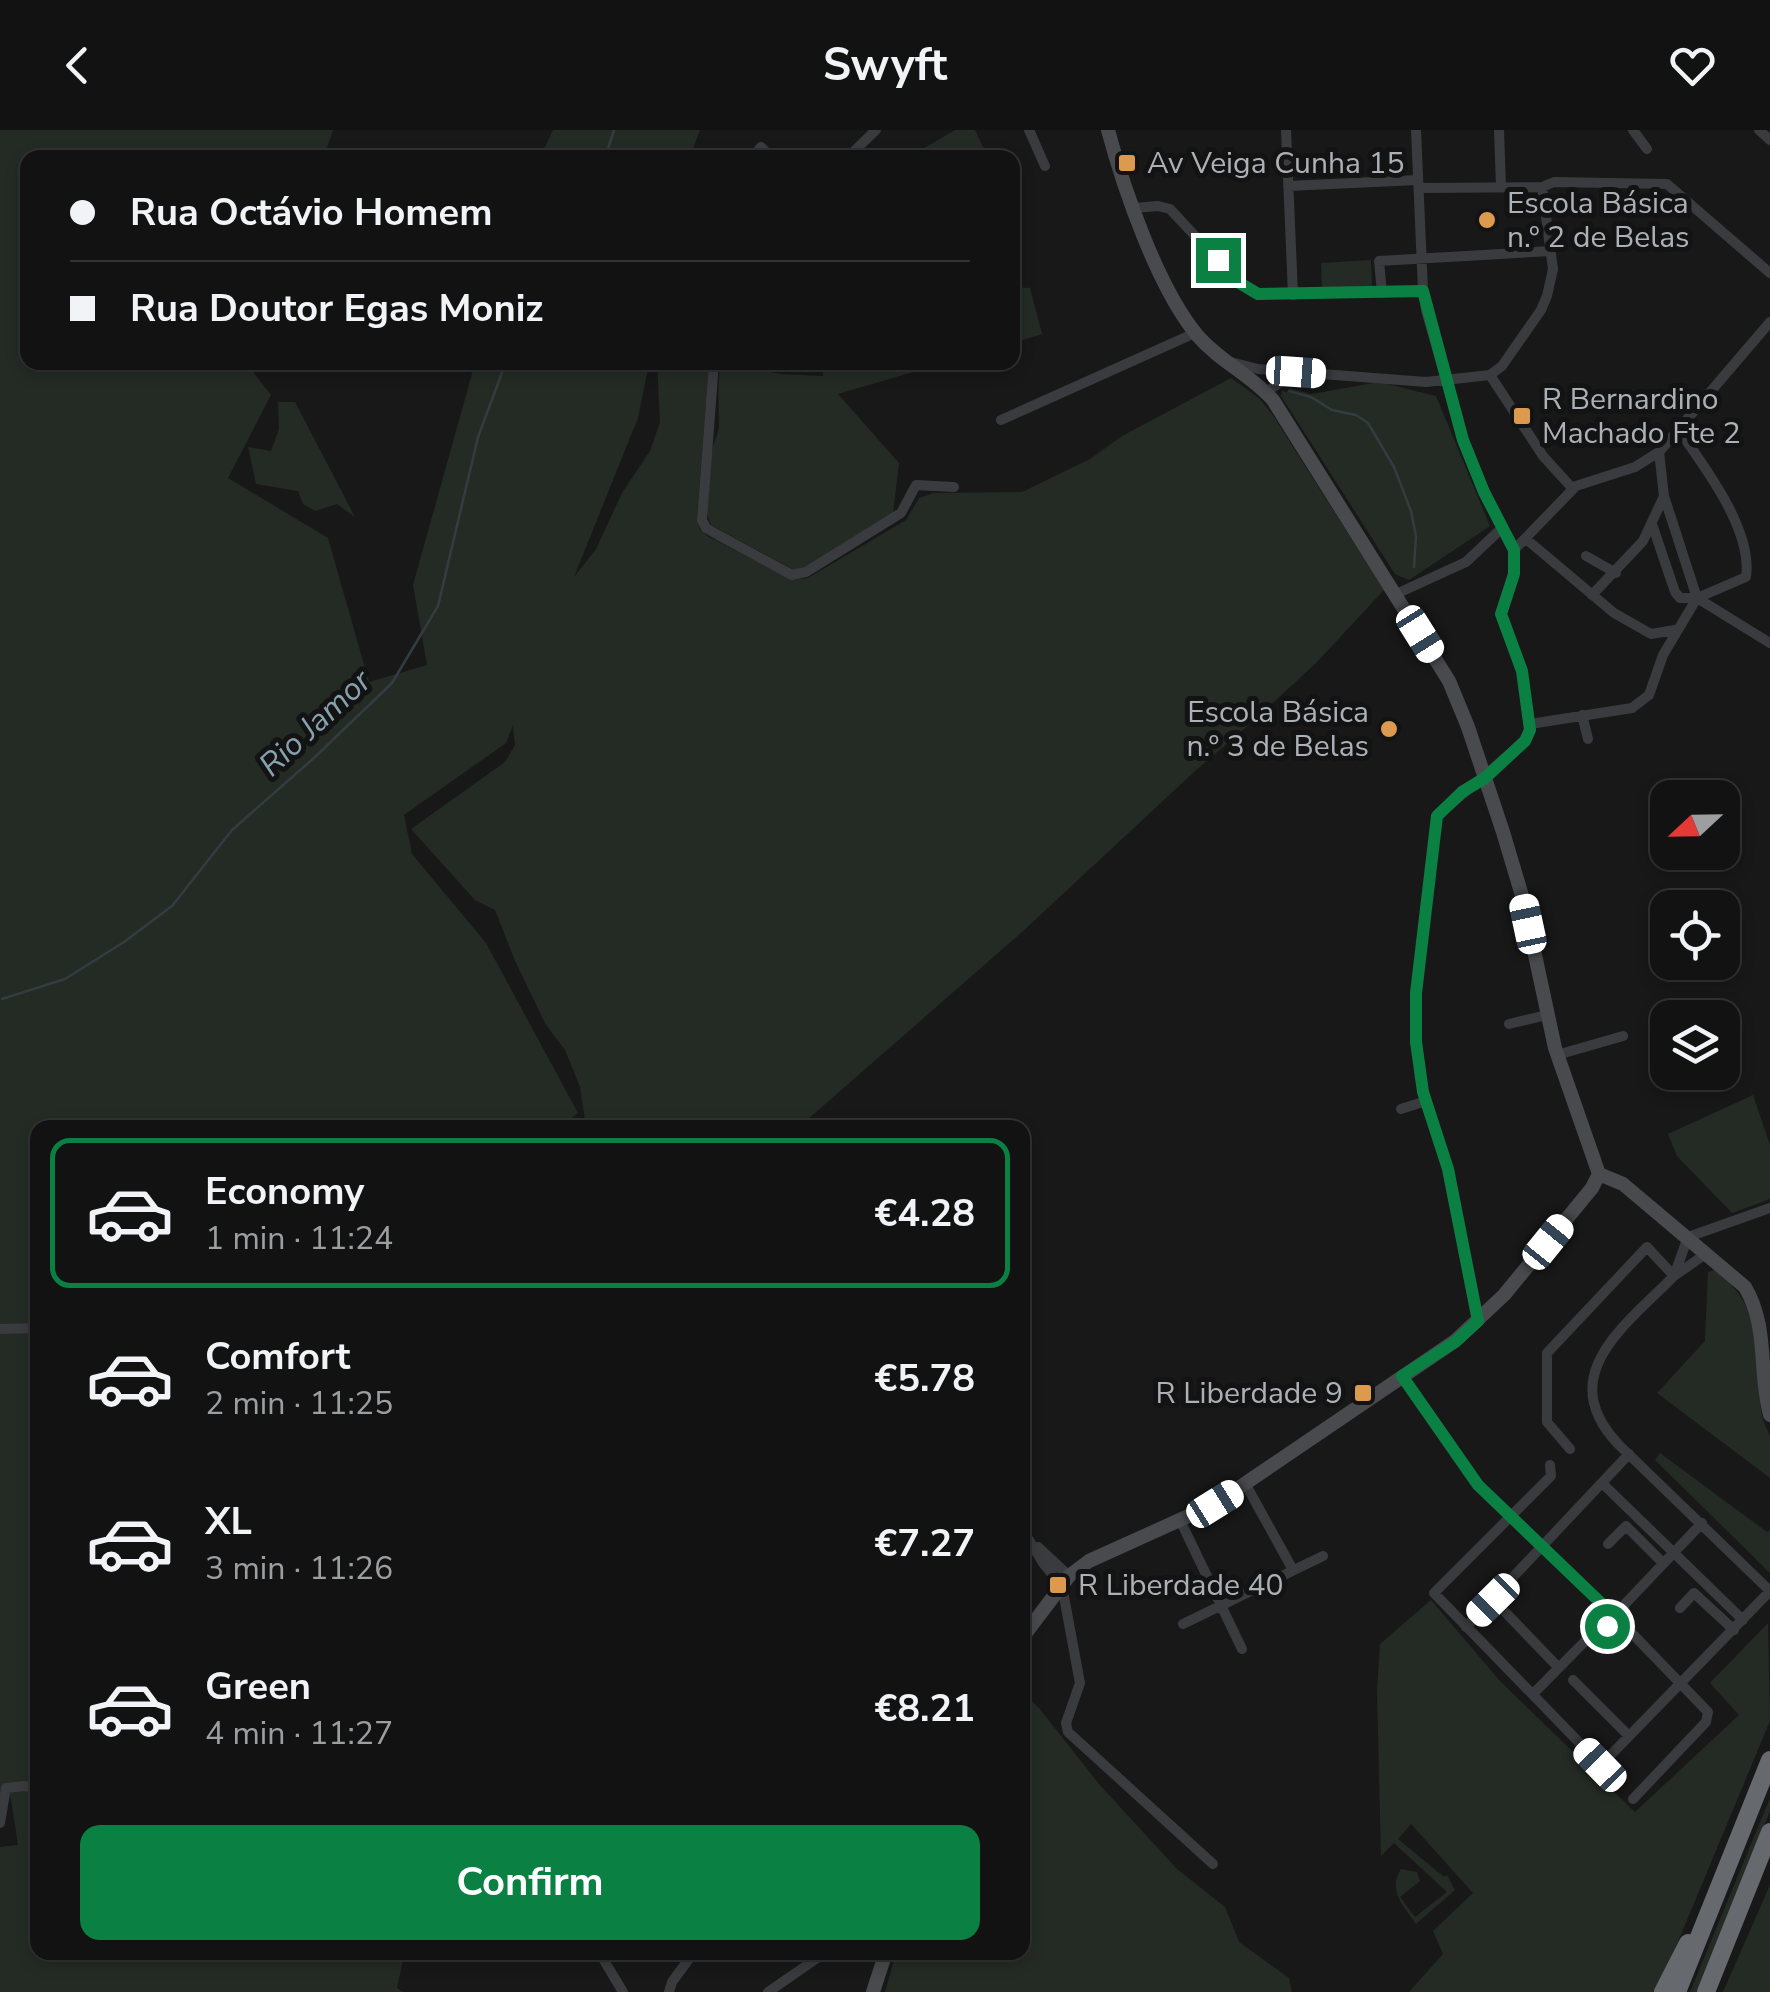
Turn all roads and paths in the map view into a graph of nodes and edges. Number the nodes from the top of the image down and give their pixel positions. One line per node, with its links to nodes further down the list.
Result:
1 (876, 130): 11 (street)
2 (1029, 130): 12 (street)
3 (1108, 130): 17 (street)
4 (1286, 130): 14 (street)
5 (1416, 130): 13 (street)
6 (1499, 130): 15 (street)
7 (1633, 130): 10 (street)
8 (1759, 130): 9 (street)
9 (1770, 140)
10 (1647, 149)
11 (855, 150)
12 (1045, 166)
13 (1418, 184): 14 (street); 15 (street); 19 (street)
14 (1288, 186): 23 (street)
15 (1501, 187): 16 (street)
16 (1542, 188): 18 (street); 20 (street)
17 (1134, 208): 23 (street); 25 (street)
18 (1550, 251): 19 (street); 30 (street)
19 (1422, 258): 21 (street); 22 (street)
20 (1770, 272)
21 (1423, 291): 22 (street); 31 (street)
22 (1382, 293): 23 (street)
23 (1292, 295)
24 (1770, 322): 34 (street)
25 (1195, 333): 26 (street); 33 (street)
26 (1225, 360): 28 (street); 32 (street)
27 (713, 370): 36 (street)
28 (1279, 370): 29 (street); 32 (street)
29 (1296, 372): 31 (street); 32 (street)
30 (1490, 375): 31 (street); 37 (street)
31 (1446, 380): 40 (street)
32 (1264, 389): 45 (street)
33 (1000, 420)
34 (1678, 430): 35 (street); 47 (street)
35 (1659, 452): 37 (street); 38 (street)
36 (954, 487)
37 (1573, 489): 41 (street)
38 (1664, 496): 39 (street); 47 (street)
39 (1652, 524): 44 (street); 47 (street)
40 (1502, 528): 42 (street); 45 (street)
41 (1526, 539): 42 (street); 46 (street)
42 (1514, 550): 51 (street)
43 (1586, 556): 44 (street)
44 (1616, 573): 46 (street)
45 (1396, 594): 53 (street)
46 (1592, 595): 48 (street)
47 (1697, 598): 48 (street); 49 (street)
48 (1676, 630): 50 (street)
49 (1770, 643)
50 (1582, 715): 51 (street); 52 (street)
51 (1530, 724): 53 (street)
52 (1588, 739)
53 (1485, 778): 54 (street); 58 (street)
54 (1546, 1015): 55 (street); 57 (street)
55 (1509, 1024)
56 (1623, 1036): 57 (street)
57 (1557, 1055): 60 (street)
58 (1426, 1101): 59 (street); 65 (street)
59 (1402, 1109)
60 (1599, 1174): 62 (street); 65 (street)
61 (1770, 1208): 62 (street)
62 (1688, 1237): 63 (street); 64 (street)
63 (1707, 1253): 64 (street); 69 (street)
64 (1674, 1276): 70 (street); 71 (street)
65 (1478, 1321): 68 (street)
66 (30, 1328): 67 (street)
67 (0, 1329)
68 (1402, 1376): 74 (street); 75 (street)
69 (1770, 1414)
70 (1570, 1450)
71 (1629, 1454): 73 (street); 77 (street)
72 (1550, 1465): 75 (street)
73 (1603, 1484): 80 (street); 81 (street)
74 (1246, 1485): 76 (street); 84 (street)
75 (1511, 1518): 80 (street); 97 (street)
76 (1180, 1520): 85 (street); 89 (street)
77 (1702, 1523): 81 (street); 86 (street)
78 (1030, 1543): 85 (street)
79 (1608, 1544): 83 (street)
80 (1540, 1547): 87 (street); 97 (street)
81 (1673, 1552): 83 (street); 92 (street)
82 (1323, 1556): 84 (street)
83 (1663, 1563): 88 (street)
84 (1294, 1570): 89 (street)
85 (1065, 1581): 96 (street); 110 (street)
86 (1770, 1591): 92 (street)
87 (1602, 1604): 88 (street); 95 (street)
88 (1624, 1605): 93 (street)
89 (1221, 1606): 94 (street); 99 (street)
90 (1680, 1608): 98 (street)
91 (1505, 1612): 100 (street)
92 (1743, 1620): 98 (street)
93 (1622, 1623): 95 (street); 102 (street)
94 (1182, 1624)
95 (1602, 1624): 100 (street)
96 (1030, 1627)
97 (1466, 1627): 103 (street)
98 (1734, 1630): 102 (street)
99 (1242, 1649)
100 (1558, 1667): 103 (street)
101 (1573, 1680): 104 (street)
102 (1681, 1684): 104 (street); 107 (street)
103 (1532, 1694): 104 (street)
104 (1629, 1736)
105 (1770, 1760): 111 (highway)
106 (30, 1787): 108 (street)
107 (1632, 1800)
108 (0, 1823)
109 (1770, 1832): 123 (highway)
110 (1213, 1864)
111 (1715, 1896): 121 (highway); 122 (highway)
112 (604, 1960): 116 (street)
113 (688, 1960): 118 (street)
114 (814, 1960): 119 (street)
115 (883, 1960): 120 (street)
116 (621, 1989): 117 (street)
117 (603, 1992)
118 (669, 1992)
119 (768, 1992)
120 (873, 1992)
121 (1663, 1992)
122 (1678, 1992)
123 (1706, 1992)

